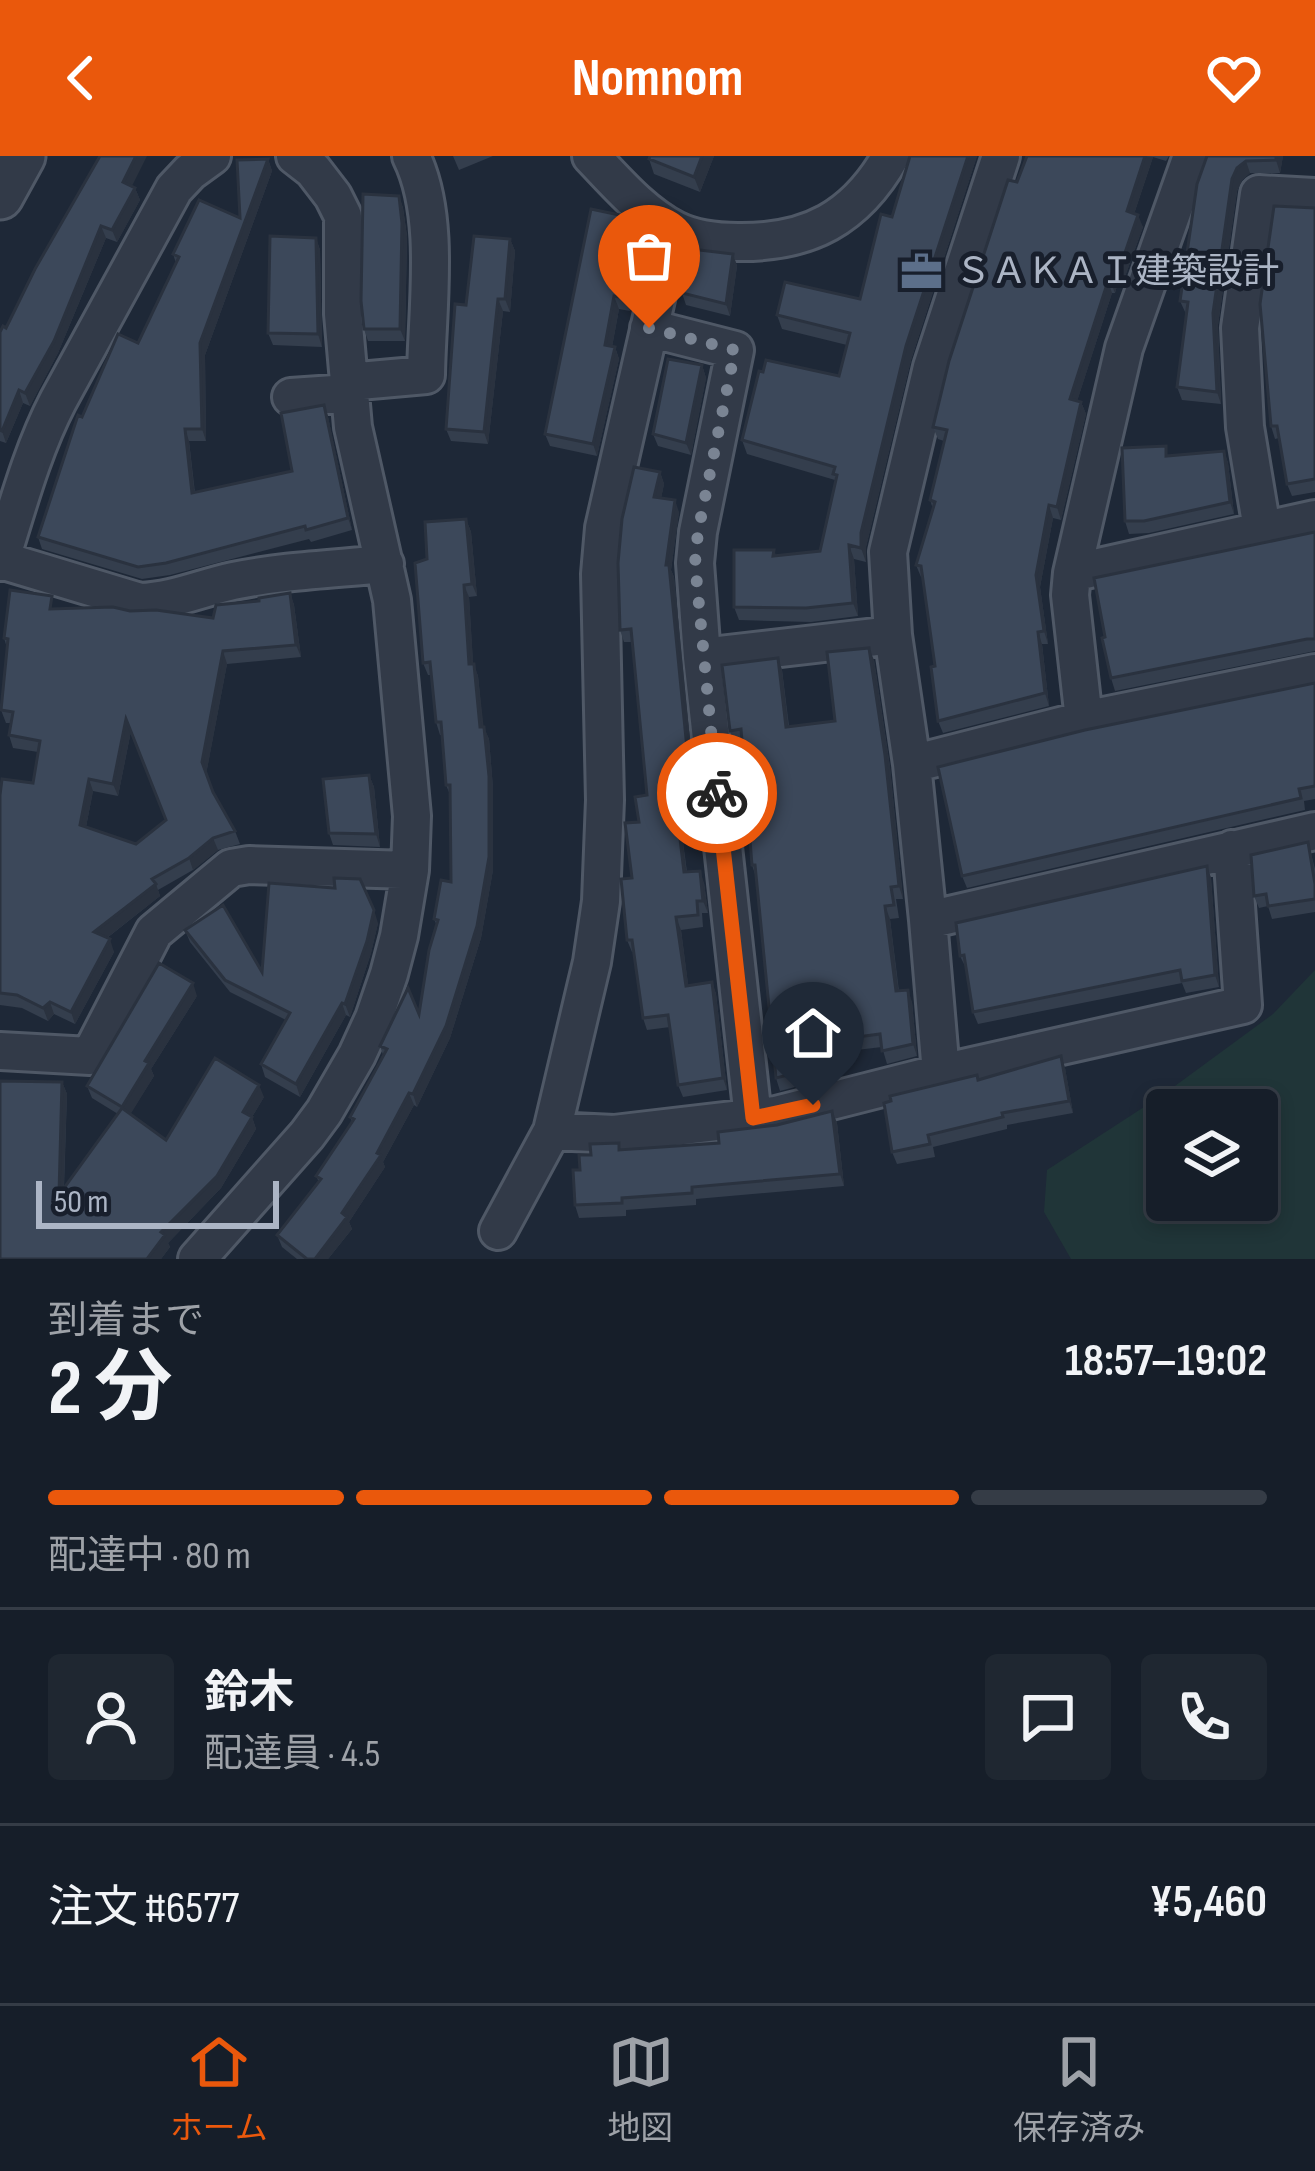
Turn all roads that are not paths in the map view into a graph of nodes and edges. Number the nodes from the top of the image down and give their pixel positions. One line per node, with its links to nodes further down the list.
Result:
1 (22, 156): 9 (street)
2 (212, 156): 17 (street)
3 (295, 156): 13 (street)
4 (411, 156): 13 (street)
5 (590, 156): 11 (street)
6 (891, 156): 11 (street)
7 (1001, 156): 20 (street)
8 (1192, 156): 19 (street)
9 (0, 196)
10 (1315, 197): 16 (street)
11 (672, 229): 12 (street)
12 (649, 328): 21 (street); 32 (street)
13 (349, 387): 14 (street); 18 (street)
14 (291, 398)
15 (1315, 519): 16 (street)
16 (1262, 530): 19 (street)
17 (0, 561): 18 (street)
18 (385, 564): 27 (street)
19 (1072, 573): 23 (street)
20 (893, 635): 21 (street); 24 (street)
21 (702, 657): 31 (street)
22 (1315, 673): 23 (street)
23 (1084, 720): 24 (street)
24 (911, 764): 28 (street)
25 (1315, 831): 26 (street)
26 (1232, 850): 28 (street); 30 (street)
27 (410, 870): 29 (street); 34 (street)
28 (928, 920): 30 (street)
29 (0, 1051)
30 (941, 1072): 31 (street)
31 (753, 1118): 32 (street)
32 (552, 1131): 33 (street)
33 (498, 1231)
34 (197, 1259)

